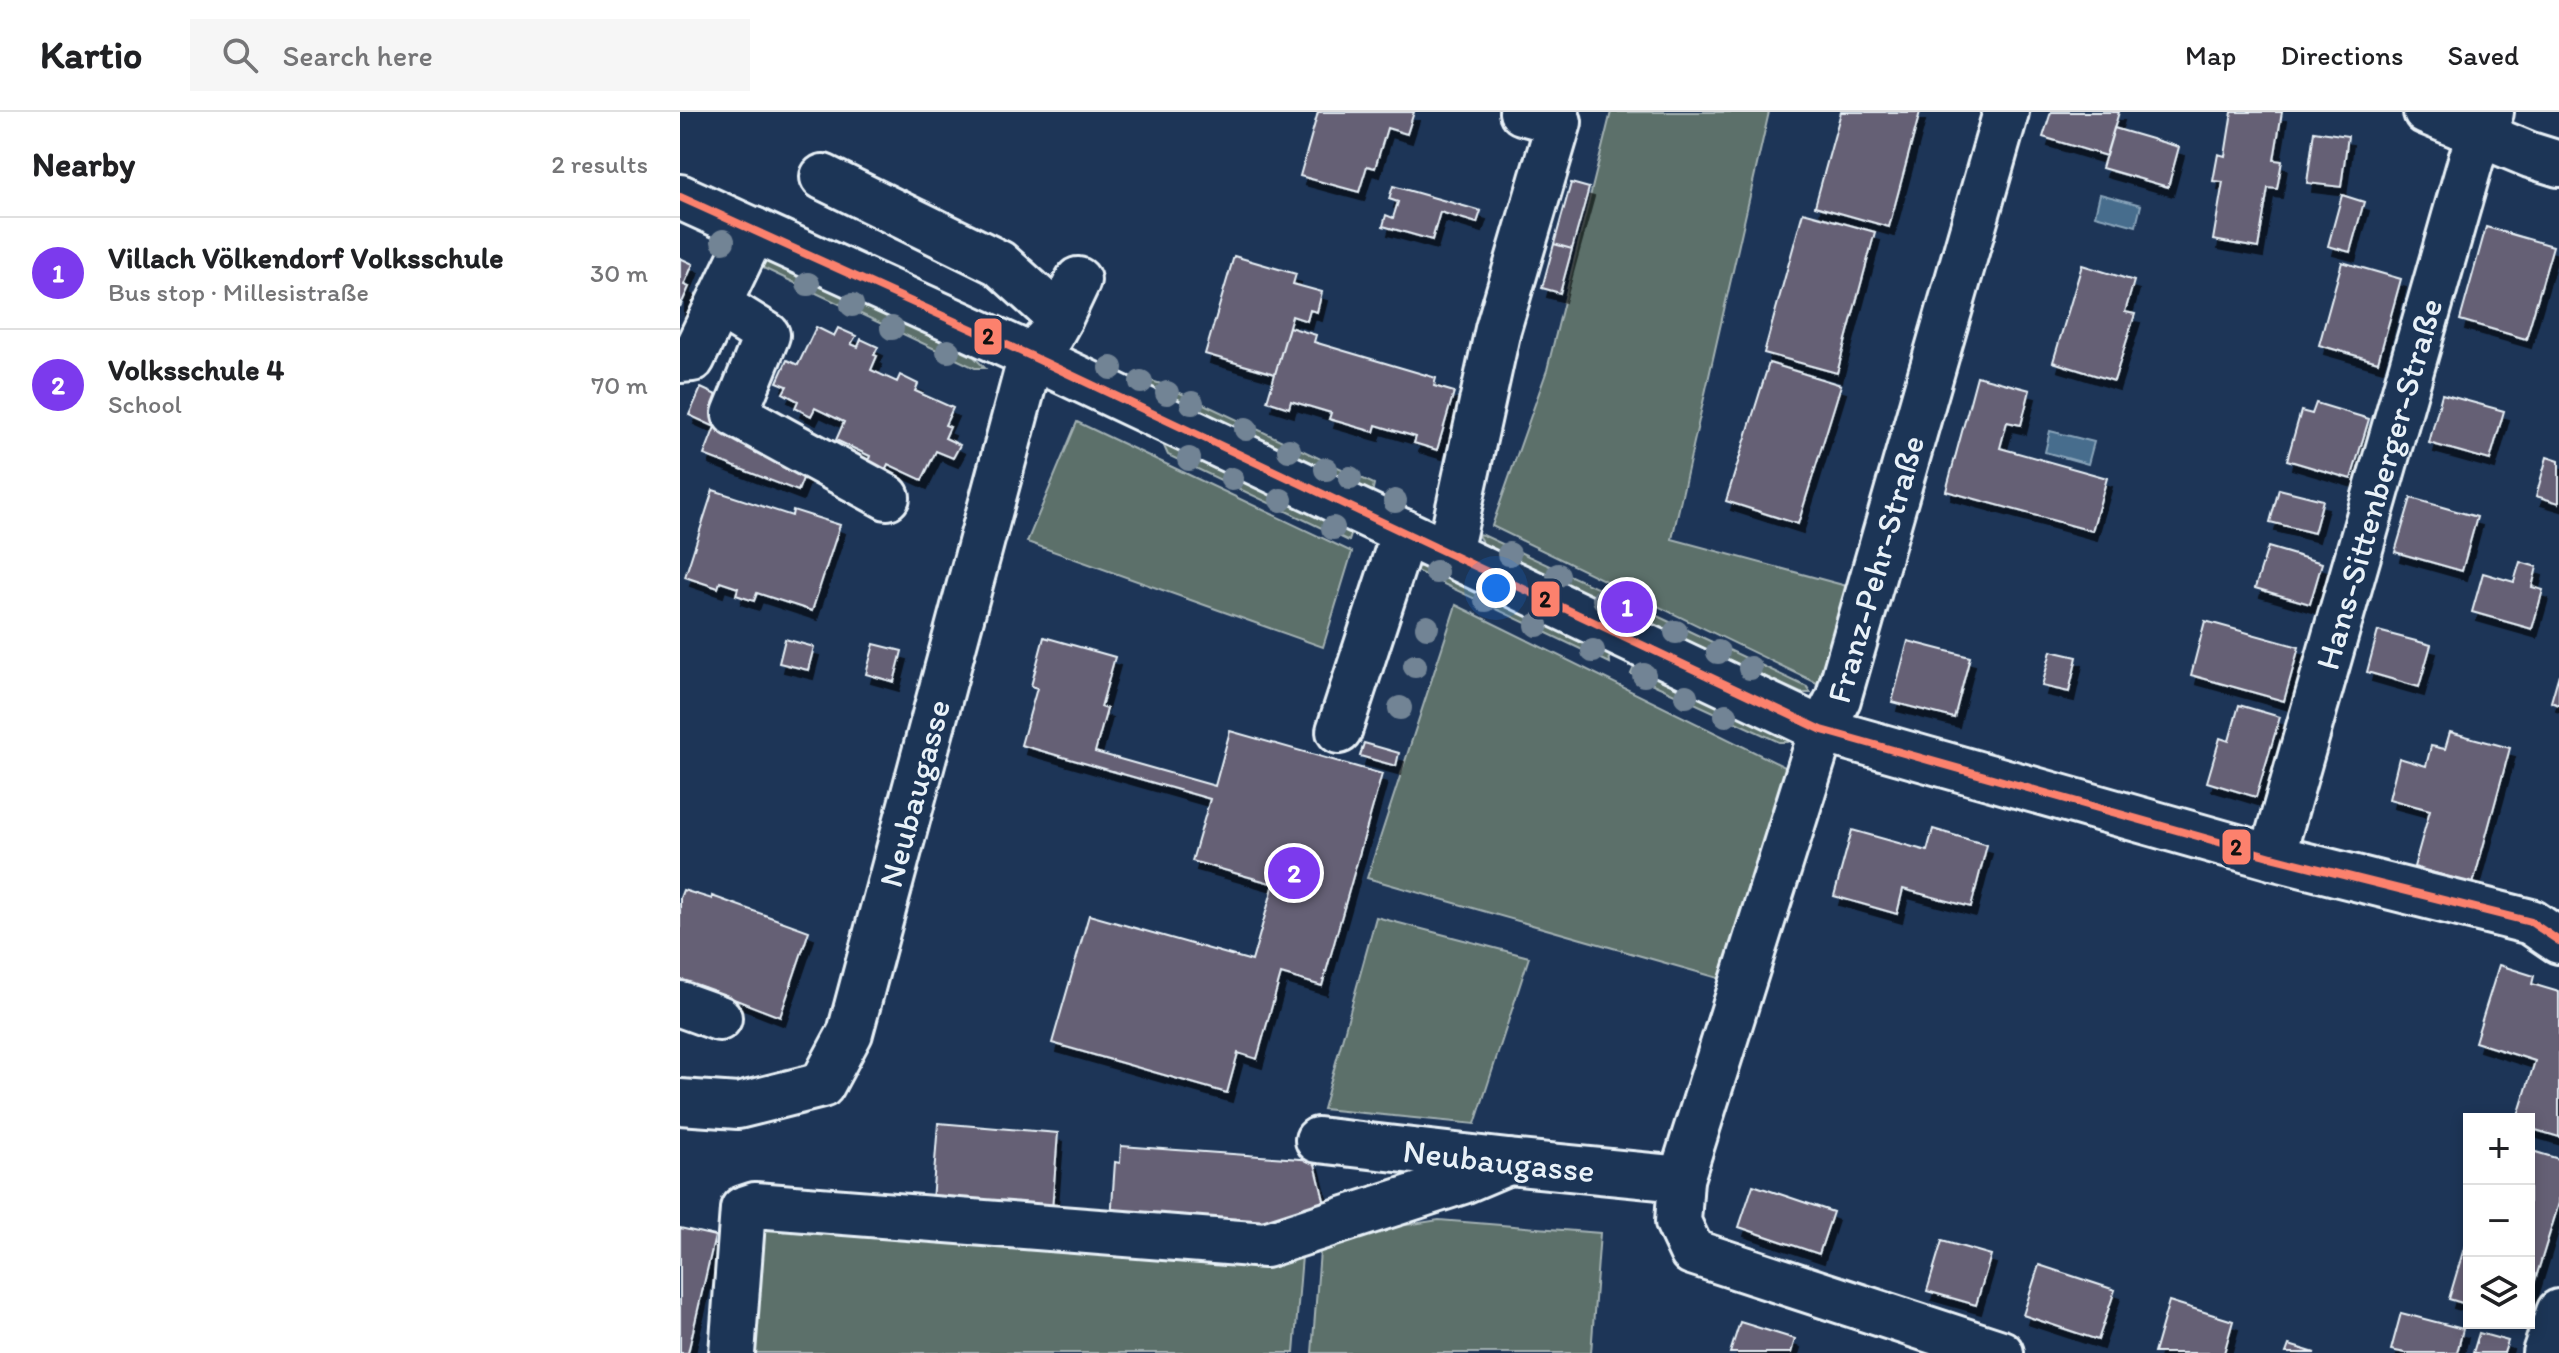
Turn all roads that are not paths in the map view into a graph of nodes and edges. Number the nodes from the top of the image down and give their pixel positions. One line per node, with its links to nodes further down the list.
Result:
1 (1522, 112): 14 (street)
2 (2006, 112): 15 (street, Franz-Pehr-Straße)
3 (2426, 112): 4 (street)
4 (2486, 122): 5 (street); 17 (street, Hans-Sittenberger-Straße)
5 (2559, 164)
6 (823, 177): 10 (street)
7 (680, 197): 8 (street)
8 (754, 230): 9 (street); 10 (street)
9 (719, 305): 11 (street); 12 (street)
10 (1031, 356): 13 (street); 19 (street, Neubaugasse)
11 (684, 369)
12 (887, 497)
13 (1404, 532): 14 (street); 16 (street)
14 (1449, 553): 15 (street)
15 (1822, 730): 17 (street); 22 (street, Franz-Pehr-Straße)
16 (1339, 731)
17 (2272, 857): 18 (street)
18 (2559, 941)
19 (680, 1102)
20 (1318, 1140): 21 (street, Neubaugasse)
21 (1508, 1162): 22 (street, Neubaugasse); 24 (street)
22 (1681, 1179): 25 (street, Franz-Pehr-Straße)
23 (2559, 1312): 26 (street)
24 (732, 1353)
25 (2001, 1353)
26 (2545, 1353)

